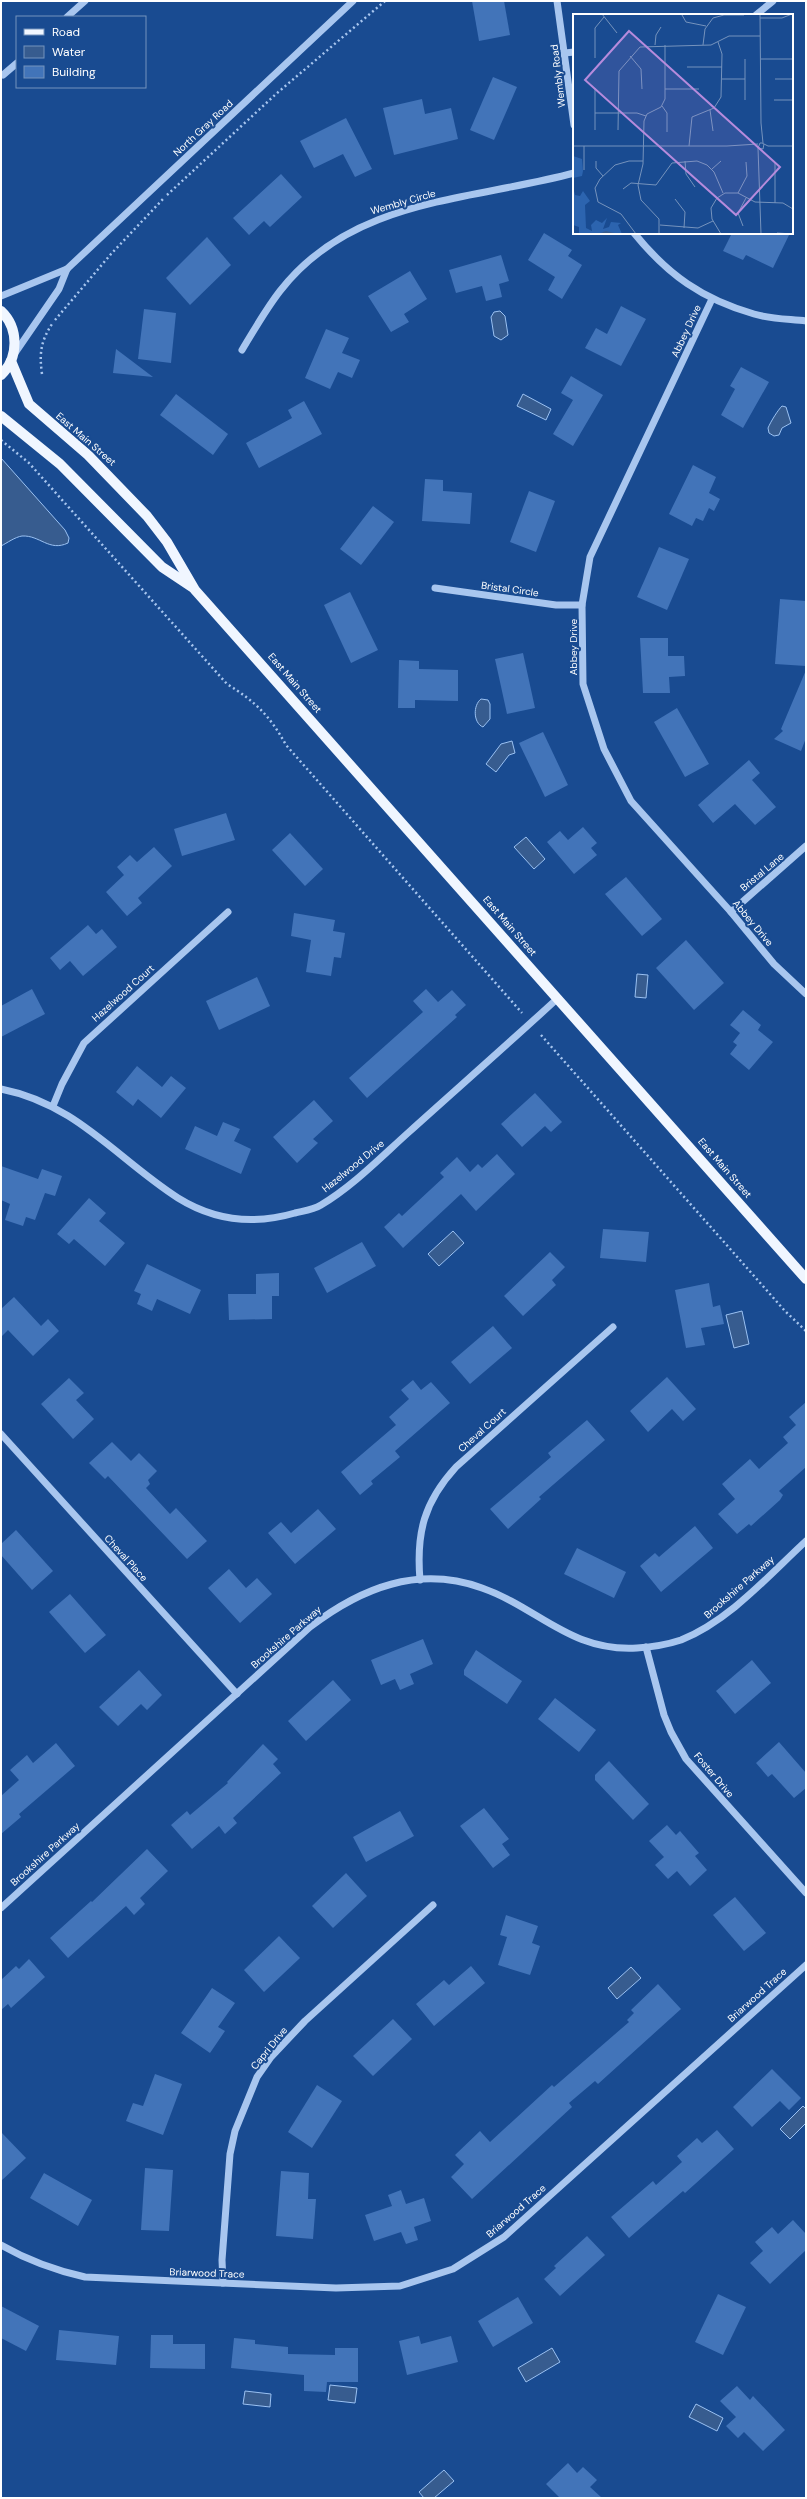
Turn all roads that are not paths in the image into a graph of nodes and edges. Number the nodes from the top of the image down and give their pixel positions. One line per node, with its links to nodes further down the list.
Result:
1 (85, 1): 6 (street)
2 (353, 1): 14 (street, North Gray Road)
3 (557, 1): 8 (street, Wembly Road)
4 (774, 1): 5 (street)
5 (757, 14)
6 (68, 16)
7 (573, 52): 8 (street)
8 (566, 53): 11 (street, Wembly Road)
9 (16, 64): 10 (street)
10 (3, 76)
11 (573, 116)
12 (573, 173): 19 (street, Wembly Circle)
13 (635, 234): 16 (street)
14 (67, 270): 15 (street, North Gray Road); 20 (street, North Gray Road)
15 (1, 296)
16 (712, 299): 18 (street); 25 (street, Abbey Drive)
17 (1, 311): 20 (main road)
18 (806, 321)
19 (242, 350)
20 (12, 358): 21 (main road); 24 (main road, East Main Street)
21 (1, 375)
22 (1, 416): 24 (main road, East Main Street)
23 (435, 588): 25 (street, Bristal Circle)
24 (195, 590): 30 (main road, East Main Street)
25 (582, 605): 28 (street, Abbey Drive)
26 (806, 846): 28 (street, Bristal Lane)
27 (228, 912): 32 (street, Hazelwood Court)
28 (731, 912): 29 (street, Abbey Drive)
29 (806, 994)
30 (558, 998): 32 (street, Hazelwood Drive); 33 (main road, East Main Street)
31 (1, 1089): 32 (street, Hazelwood Drive)
32 (53, 1106)
33 (806, 1278)
34 (613, 1327): 37 (street, Cheval Court)
35 (1, 1434): 39 (street, Cheval Place)
36 (806, 1541): 38 (street, Brookshire Parkway)
37 (420, 1580): 38 (street, Brookshire Parkway); 39 (street, Brookshire Parkway)
38 (646, 1647): 40 (street, Foster Drive)
39 (237, 1694): 42 (street, Brookshire Parkway)
40 (806, 1893)
41 (433, 1905): 45 (street, Capri Drive)
42 (1, 1908)
43 (806, 1965): 45 (street, Briarwood Trace)
44 (1, 2245): 45 (street, Briarwood Trace)
45 (223, 2283)

